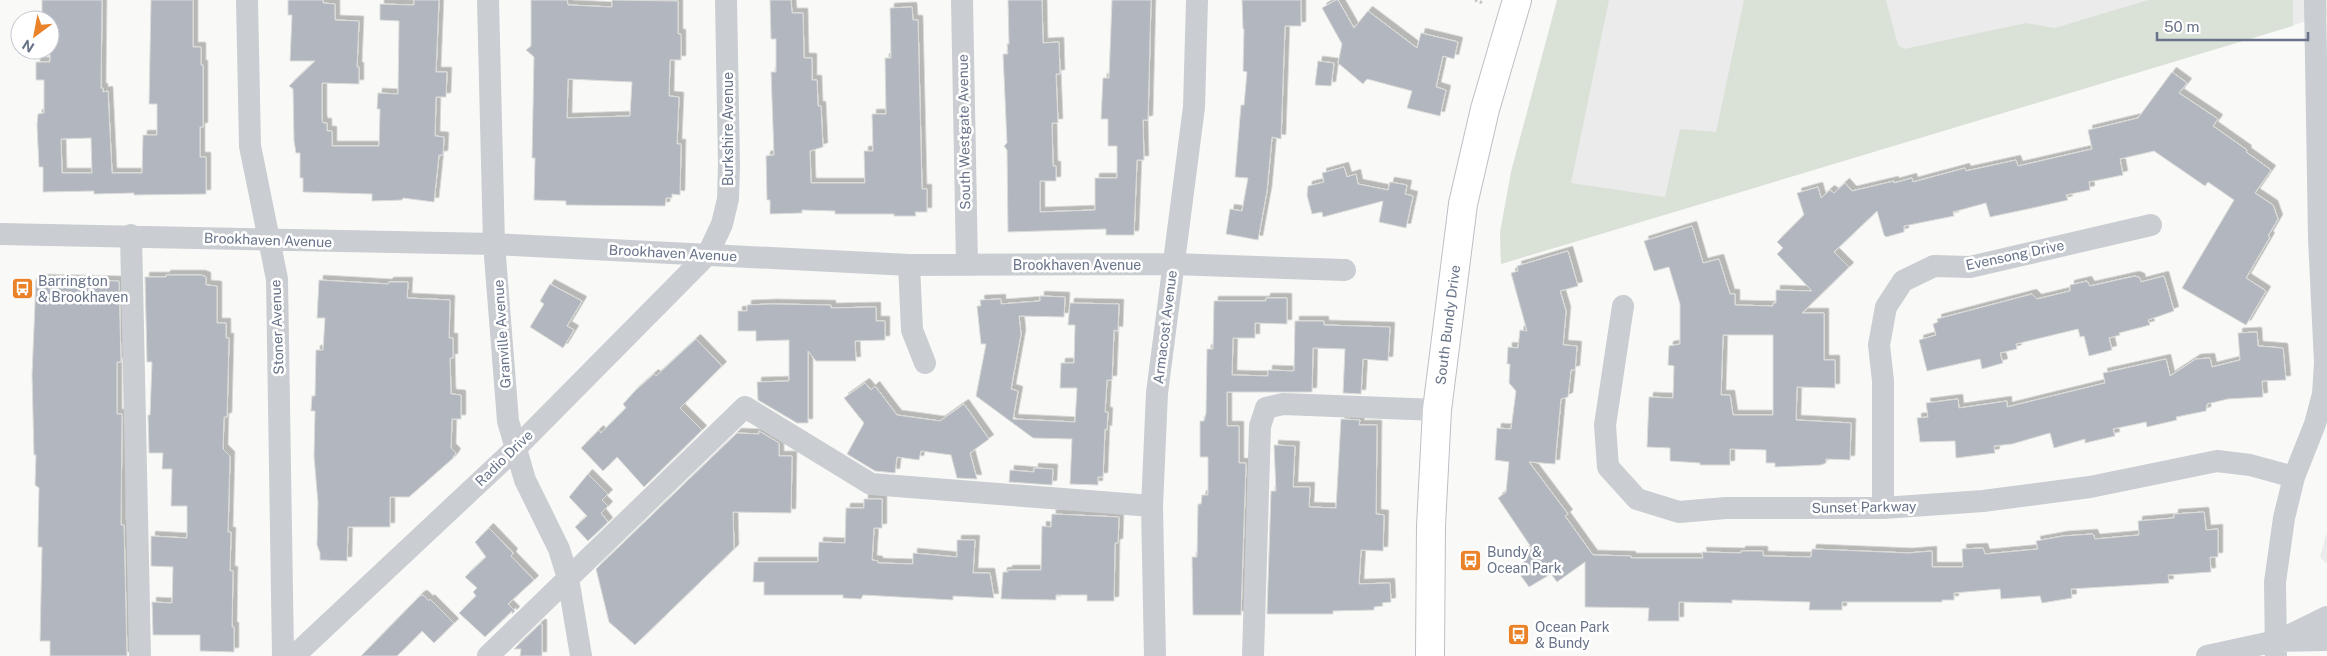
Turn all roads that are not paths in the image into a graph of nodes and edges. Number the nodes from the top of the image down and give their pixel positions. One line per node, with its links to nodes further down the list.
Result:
1 (247, 0): 12 (street, Stoner Avenue)
2 (488, 0): 13 (street, Granville Avenue)
3 (726, 0): 14 (street, Burkshire Avenue)
4 (962, 0): 17 (street, South Westgate Avenue)
5 (1196, 0): 15 (street, Armacost Avenue)
6 (1517, 0): 22 (main road, South Bundy Drive)
7 (2315, 0): 8 (street)
8 (2321, 43): 21 (street)
9 (2151, 225): 26 (street, Evensong Drive)
10 (0, 234): 11 (street, Brookhaven Avenue)
11 (131, 235): 12 (street, Brookhaven Avenue); 31 (street)
12 (269, 241): 13 (street, Brookhaven Avenue); 32 (street, Stoner Avenue)
13 (494, 244): 14 (street, Brookhaven Avenue); 23 (street, Granville Avenue)
14 (708, 254): 16 (street, Brookhaven Avenue); 23 (street, Radio Drive)
15 (1173, 264): 17 (street, Brookhaven Avenue); 18 (street, Brookhaven Avenue); 25 (street, Armacost Avenue)
16 (909, 265): 17 (street, Brookhaven Avenue); 20 (street)
17 (967, 265)
18 (1346, 270)
19 (1624, 306): 26 (street, Sunset Parkway)
20 (925, 363)
21 (2325, 394): 24 (street)
22 (1438, 410): 37 (street); 38 (main road, South Bundy Drive)
23 (515, 449): 27 (street, Granville Avenue); 33 (street, Radio Drive)
24 (2294, 477): 26 (street, Sunset Parkway); 30 (street)
25 (1152, 506): 27 (street); 36 (street, Armacost Avenue)
26 (1883, 508)
27 (568, 578): 34 (street); 35 (street, Granville Avenue)
28 (2327, 617): 30 (street)
29 (2327, 640): 30 (street)
30 (2276, 649): 39 (street)
31 (140, 656)
32 (283, 656)
33 (294, 656)
34 (488, 656)
35 (581, 656)
36 (1155, 656)
37 (1253, 656)
38 (1430, 656)
39 (2207, 656)

